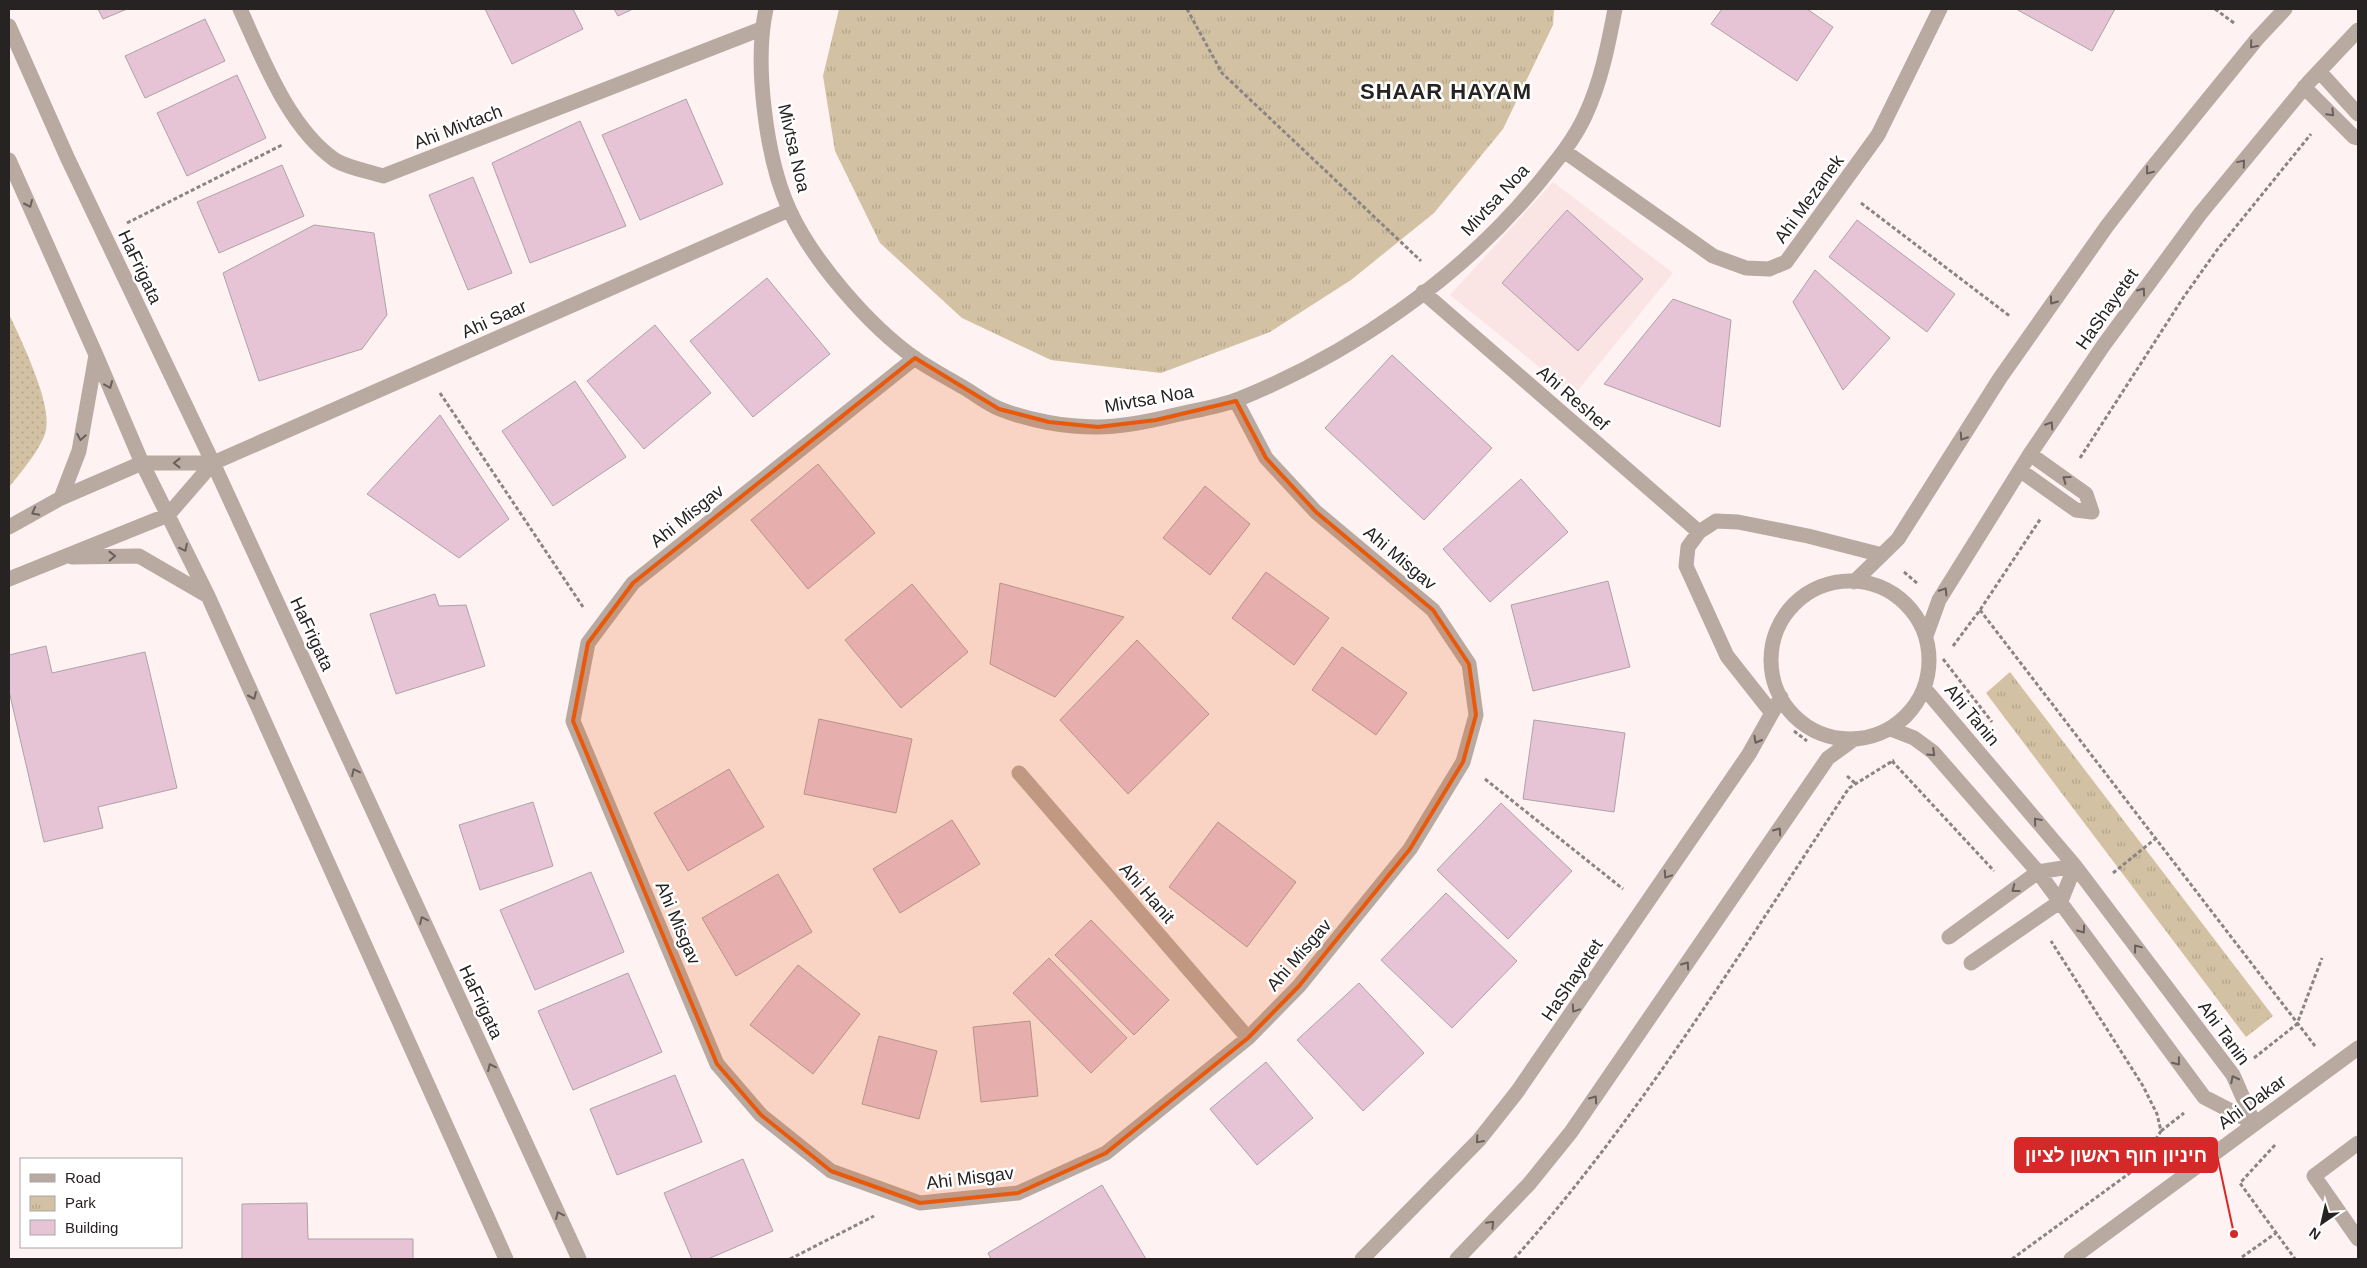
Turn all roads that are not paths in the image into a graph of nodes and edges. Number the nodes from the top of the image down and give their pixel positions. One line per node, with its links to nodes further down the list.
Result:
1 (240, 9): 7 (street, Ahi Mivtach)
2 (766, 9): 7 (street, Mivtsa Noa)
3 (1614, 9): 13 (street, Mivtsa Noa)
4 (1940, 9): 13 (street, Ahi Mezanek)
5 (2285, 9): 28 (street, one-way to 28)
6 (9, 26): 22 (street, HaFrigata)
7 (762, 29): 15 (street, Mivtsa Noa)
8 (2358, 30): 9 (street, HaShayetet)
9 (2319, 72): 10 (street, HaShayetet); 11 (street)
10 (2304, 87): 12 (street, one-way to 12); 20 (street, HaShayetet, one-way to 10)
11 (2358, 114)
12 (2358, 138)
13 (1564, 151): 16 (street, Mivtsa Noa)
14 (9, 160): 17 (street, one-way to 17)
15 (789, 210): 18 (street, Mivtsa Noa); 22 (street, Ahi Saar)
16 (1423, 292): 19 (street, Mivtsa Noa); 27 (street, Ahi Reshef)
17 (96, 354): 21 (street, one-way to 21); 24 (street, one-way to 24)
18 (914, 358): 19 (street, Mivtsa Noa); 45 (street, Ahi Misgav)
19 (1236, 401): 45 (street, Ahi Misgav)
20 (2030, 454): 23 (street, HaShayetet); 23 (street, one-way to 20)
21 (142, 463): 22 (street, one-way to 21); 24 (street); 25 (street)
22 (213, 463): 25 (street); 51 (street, HaFrigata, one-way to 22)
23 (2020, 471): 33 (street, HaShayetet, one-way to 23)
24 (61, 498): 26 (street, one-way to 26)
25 (168, 515): 29 (street); 32 (street, one-way to 32)
26 (9, 527)
27 (1699, 532): 28 (street); 36 (street)
28 (1882, 555): 31 (street)
29 (63, 557): 30 (street); 32 (street, one-way to 32)
30 (9, 579)
31 (1854, 582): 33 (street); 35 (street)
32 (208, 596): 50 (street, one-way to 50)
33 (1926, 636): 34 (street)
34 (1925, 688): 37 (street); 40 (street, Ahi Tanin, one-way to 34)
35 (1781, 697): 36 (street, HaShayetet); 38 (street)
36 (1772, 713): 52 (street, HaShayetet, one-way to 52)
37 (1891, 729): 38 (street); 41 (street, one-way to 41)
38 (1853, 740): 53 (street, one-way to 38)
39 (1018, 773): 45 (street, Ahi Hanit)
40 (2075, 866): 41 (street); 42 (street); 47 (street, Ahi Tanin, one-way to 40)
41 (2038, 872): 42 (street); 43 (street, one-way to 43)
42 (2061, 901): 44 (street); 47 (street, one-way to 47)
43 (1950, 937)
44 (1971, 963)
45 (1248, 1038)
46 (2358, 1048): 47 (street, Ahi Dakar)
47 (2254, 1123): 54 (street, Ahi Dakar)
48 (2358, 1143): 49 (street)
49 (2358, 1239)
50 (506, 1259)
51 (579, 1259)
52 (1362, 1259)
53 (1457, 1259)
54 (2071, 1259)

